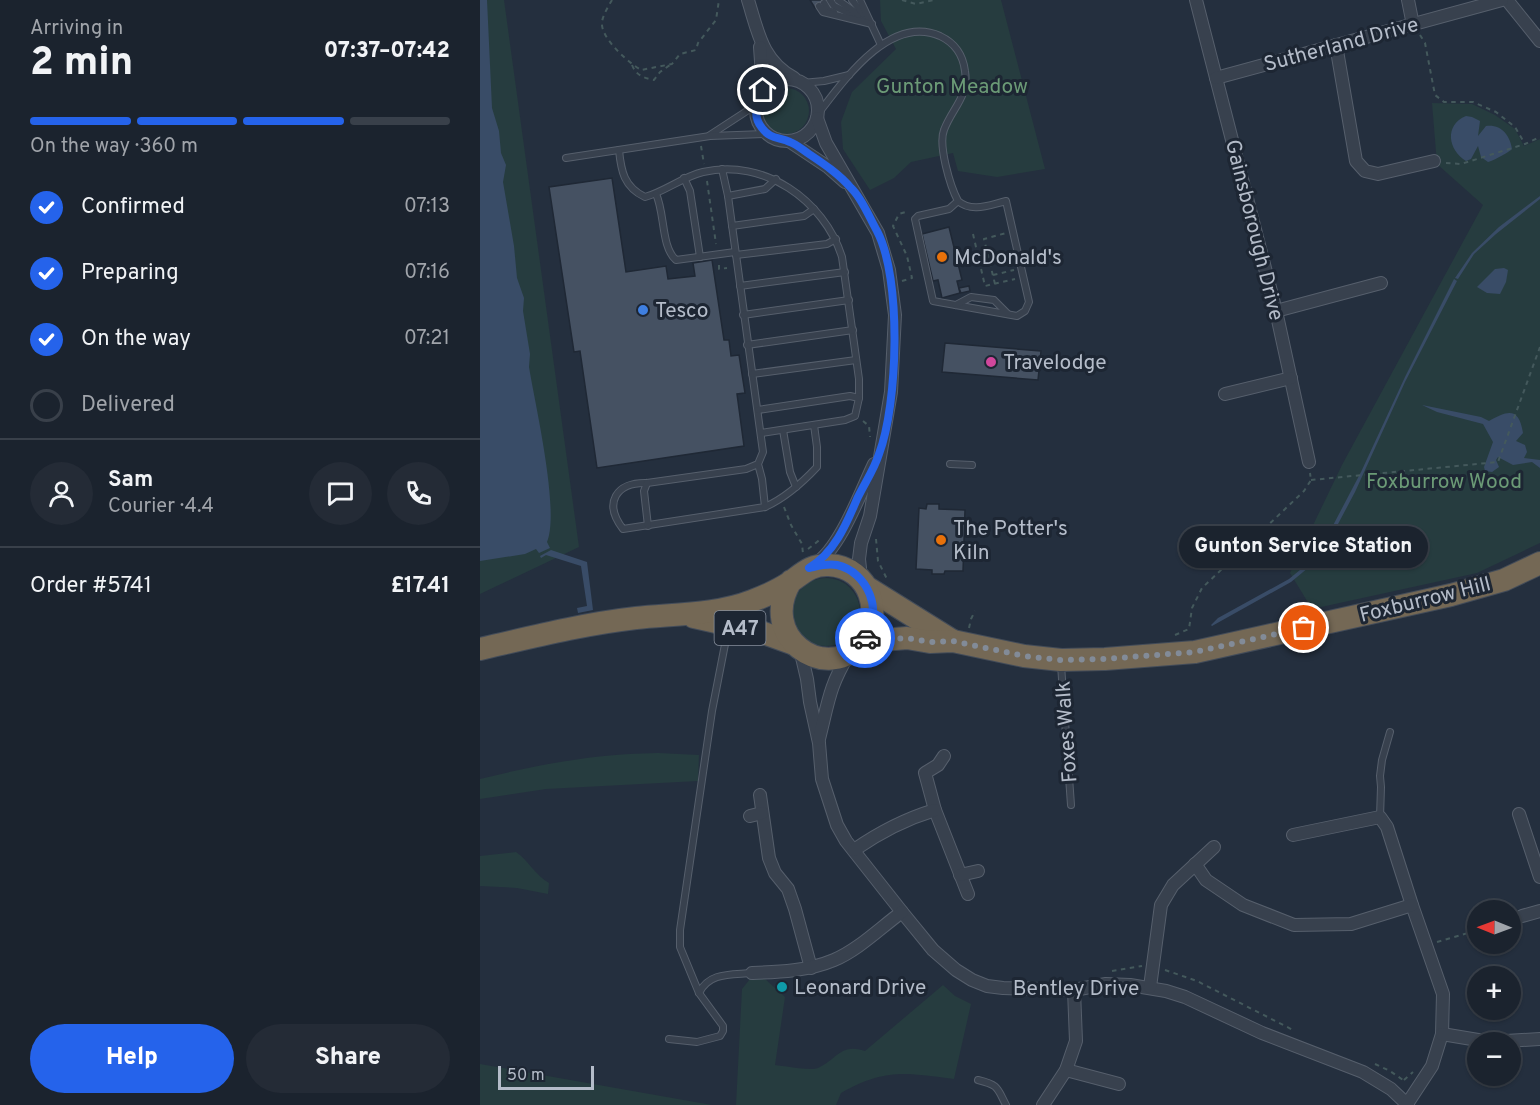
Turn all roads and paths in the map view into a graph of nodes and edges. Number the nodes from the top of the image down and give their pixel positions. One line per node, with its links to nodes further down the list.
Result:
1 (612, 0): 20 (path)
2 (719, 0): 21 (path)
3 (748, 0): 16 (street)
4 (838, 0): 14 (lane)
5 (852, 0): 14 (lane)
6 (860, 0): 14 (lane)
7 (902, 0): 8 (path)
8 (934, 0)
9 (1196, 0): 25 (street, Gainsborough Drive)
10 (1408, 0): 15 (street)
11 (1502, 0): 15 (street, Sutherland Drive)
12 (1507, 0): 17 (street)
13 (824, 3): 14 (lane)
14 (872, 24): 18 (lane)
15 (1413, 26): 19 (street, Sutherland Drive); 35 (path)
16 (759, 37): 26 (street); 27 (street)
17 (1540, 41)
18 (880, 45): 23 (lane); 46 (lane)
19 (1336, 45): 25 (street, Sutherland Drive); 38 (street)
20 (631, 64): 22 (path); 24 (path)
21 (672, 64): 22 (path); 24 (path)
22 (641, 70): 24 (path)
23 (849, 75): 26 (lane); 29 (lane)
24 (643, 78)
25 (1216, 78): 67 (street, Gainsborough Drive)
26 (800, 81): 27 (street); 29 (street)
27 (763, 90): 28 (street)
28 (756, 105): 30 (street); 31 (lane)
29 (818, 116): 34 (street); 43 (street)
30 (767, 134): 31 (lane); 34 (street)
31 (710, 136): 32 (lane)
32 (699, 137): 36 (lane); 40 (path)
33 (1540, 137): 35 (path)
34 (789, 141): 43 (street)
35 (1525, 144): 38 (path)
36 (619, 150): 37 (lane); 44 (lane)
37 (566, 158)
38 (1434, 161)
39 (722, 169): 40 (lane); 42 (lane); 45 (lane)
40 (706, 171): 41 (lane); 54 (path)
41 (684, 178): 44 (lane); 56 (lane)
42 (776, 179): 45 (lane); 47 (lane)
43 (853, 189): 84 (street)
44 (657, 194): 56 (lane)
45 (728, 196): 48 (lane)
46 (958, 201): 66 (lane); 68 (lane)
47 (814, 208): 48 (lane); 50 (lane)
48 (732, 226): 55 (lane)
49 (973, 234): 53 (path)
50 (836, 239): 55 (lane); 59 (lane)
51 (1008, 242): 52 (path)
52 (985, 244): 53 (path); 60 (path)
53 (976, 247): 63 (path)
54 (718, 254): 55 (lane); 56 (lane); 58 (path)
55 (735, 254): 58 (lane)
56 (699, 257)
57 (1012, 261): 60 (path)
58 (737, 267): 64 (lane)
59 (845, 272): 64 (lane); 65 (lane)
60 (993, 275): 63 (path)
61 (1017, 279): 63 (path)
62 (1381, 283): 67 (street)
63 (995, 284)
64 (740, 286): 69 (lane)
65 (849, 300): 69 (lane); 70 (lane)
66 (956, 305): 68 (lane); 68 (lane)
67 (1276, 311): 75 (street, Gainsborough Drive)
68 (1009, 314)
69 (743, 315): 71 (lane)
70 (853, 330): 71 (lane); 73 (lane)
71 (747, 345): 74 (lane)
72 (1540, 347): 89 (path)
73 (856, 360): 74 (lane); 77 (lane)
74 (752, 374): 78 (lane)
75 (1291, 378): 76 (street); 85 (street, Gainsborough Drive)
76 (1226, 394)
77 (859, 398): 78 (lane); 79 (lane)
78 (758, 410): 82 (lane)
79 (855, 416): 80 (lane); 83 (path)
80 (814, 425): 81 (lane); 91 (lane)
81 (783, 430): 82 (lane); 91 (lane)
82 (761, 433): 86 (lane)
83 (871, 441)
84 (879, 454): 98 (street); 99 (street)
85 (1309, 462): 89 (path)
86 (758, 464): 90 (lane); 93 (lane)
87 (950, 464): 88 (lane)
88 (972, 465)
89 (1311, 480): 105 (path)
90 (647, 483): 94 (lane); 94 (lane)
91 (796, 488): 92 (lane)
92 (780, 499): 93 (lane); 98 (path)
93 (765, 507): 94 (lane)
94 (648, 526)
95 (877, 532): 99 (path)
96 (826, 534): 98 (path)
97 (1540, 563): 109 (highway, Foxburrow Hill)
98 (801, 568): 99 (highway); 101 (highway, A47); 106 (highway)
99 (872, 582): 104 (highway, Foxburrow Hill); 107 (highway)
100 (975, 611): 104 (path)
101 (686, 615): 102 (highway, A47); 108 (highway, A47)
102 (729, 626): 106 (highway, A47); 137 (lane)
103 (977, 630): 104 (path)
104 (962, 632): 107 (highway, Foxburrow Hill); 109 (highway, Foxburrow Hill)
105 (1171, 637)
106 (797, 646): 107 (highway); 111 (street, Bentley Drive)
107 (854, 649): 111 (street, Bentley Drive)
108 (480, 650)
109 (1060, 660): 114 (lane, Foxes Walk)
110 (1390, 732): 117 (lane)
111 (819, 743): 120 (street, Bentley Drive)
112 (945, 756): 115 (street)
113 (760, 795): 133 (street)
114 (1071, 805)
115 (935, 810): 120 (street); 123 (street)
116 (1519, 814): 124 (street)
117 (1384, 822): 118 (street); 126 (street)
118 (1293, 835)
119 (1214, 847): 121 (street)
120 (854, 850): 128 (street, Bentley Drive)
121 (1195, 864): 126 (street); 132 (street)
122 (978, 871): 123 (street)
123 (960, 875): 125 (street)
124 (1540, 877)
125 (968, 894)
126 (1412, 905): 131 (street)
127 (1540, 911): 129 (street)
128 (902, 912): 133 (street); 136 (street, Bentley Drive)
129 (1522, 916)
130 (1467, 933): 131 (path)
131 (1427, 945): 139 (street)
132 (1154, 966): 135 (street); 138 (path)
133 (811, 968): 134 (street)
134 (752, 973): 137 (lane)
135 (1150, 987): 136 (street, Bentley Drive); 147 (street, Bentley Drive)
136 (1074, 990): 144 (street)
137 (699, 993): 140 (lane)
138 (1299, 1034)
139 (1442, 1034): 141 (street); 147 (street)
140 (669, 1039)
141 (1540, 1040)
142 (1371, 1062): 143 (path)
143 (1417, 1067)
144 (1066, 1070): 146 (street); 149 (street)
145 (978, 1080): 148 (lane)
146 (1119, 1084)
147 (1408, 1104)
148 (1006, 1105)
149 (1043, 1105)

